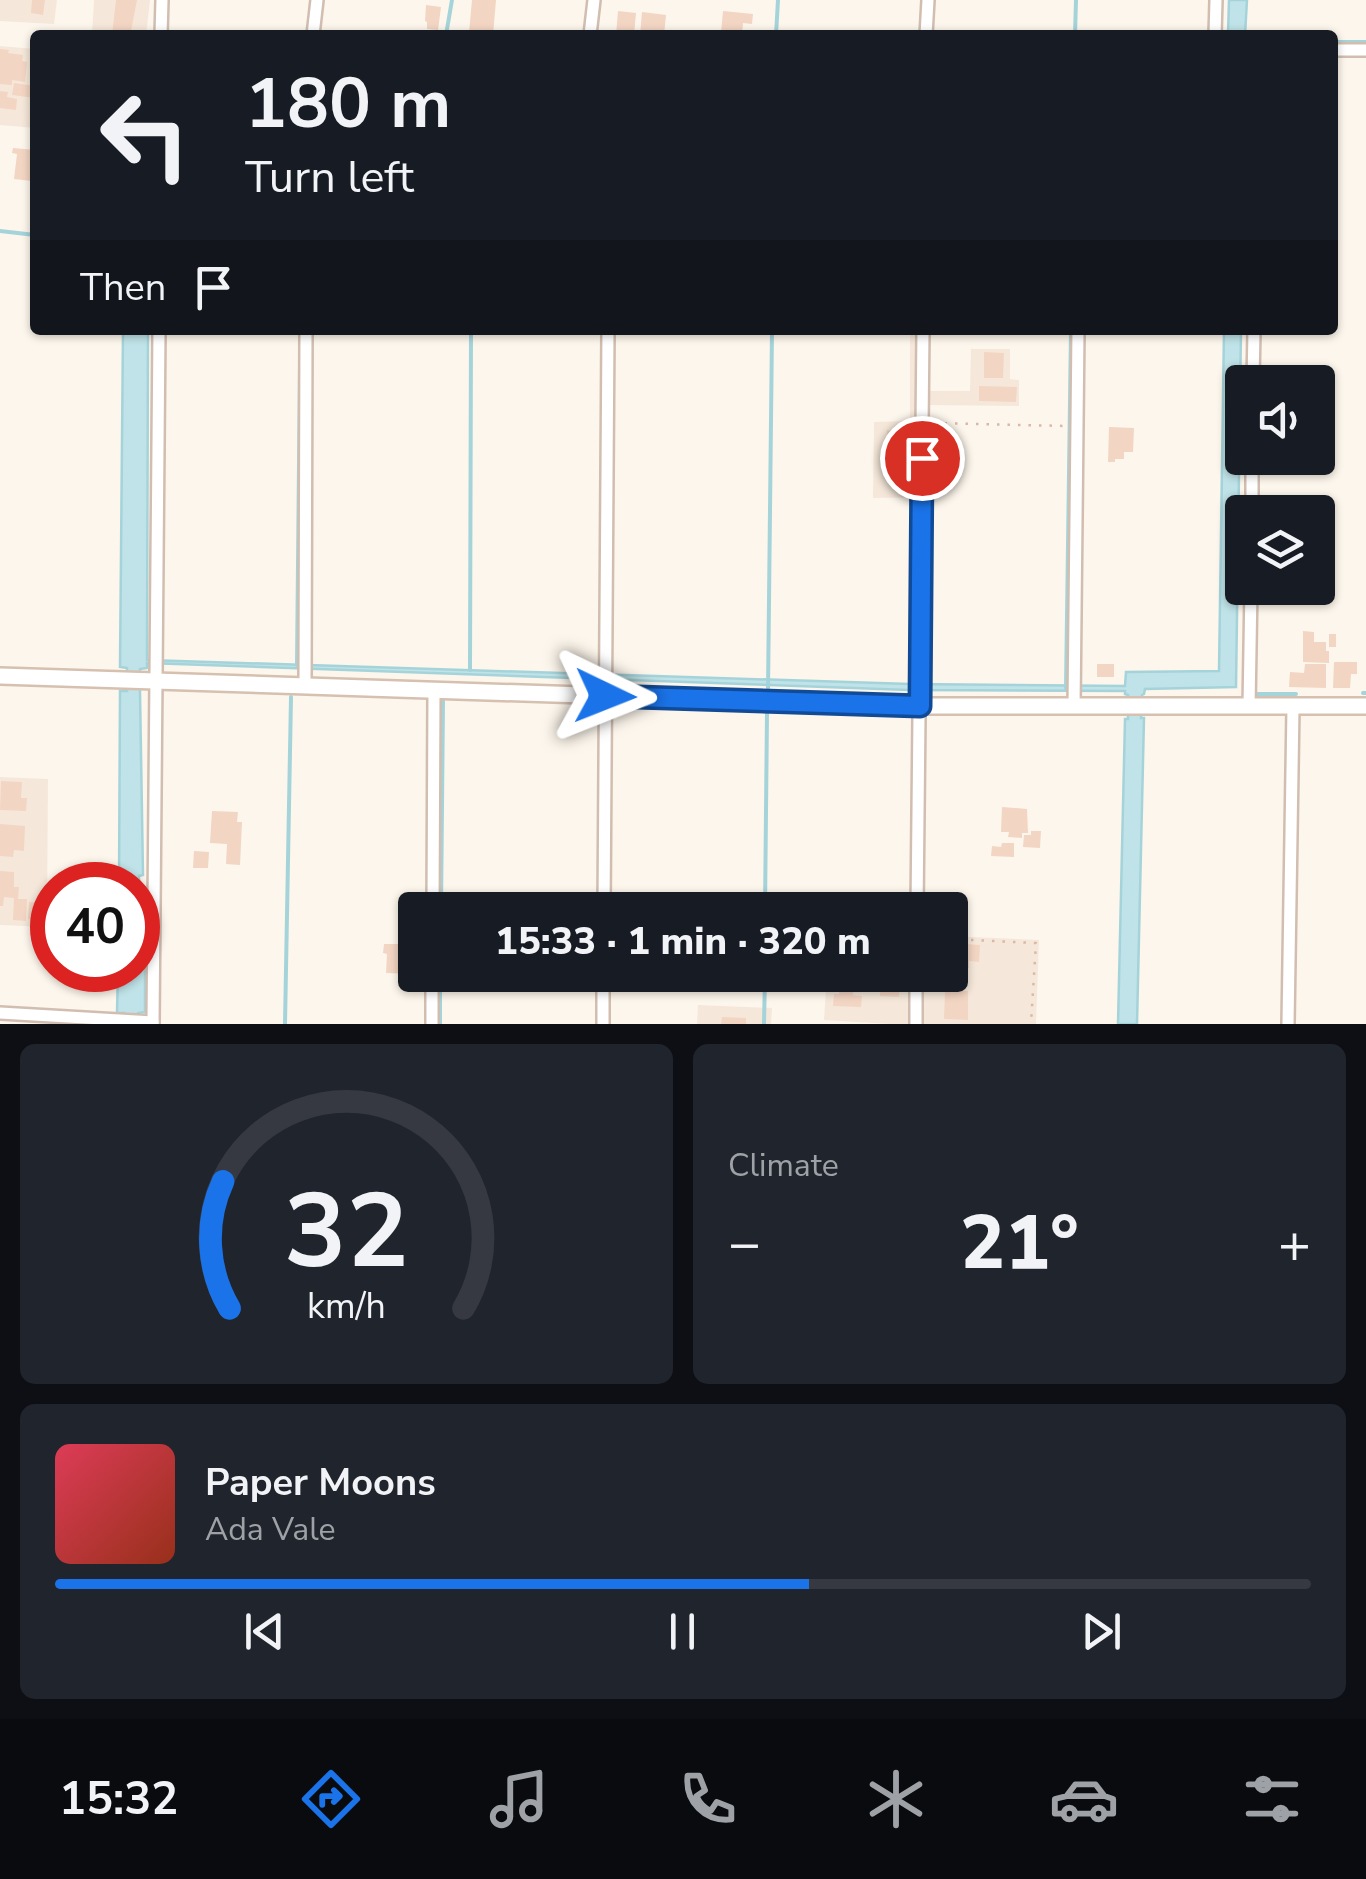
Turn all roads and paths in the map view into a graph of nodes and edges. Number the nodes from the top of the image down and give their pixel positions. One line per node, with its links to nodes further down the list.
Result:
1 (162, 0): 6 (street)
2 (317, 0): 7 (street)
3 (594, 0): 8 (street)
4 (928, 0): 9 (street)
5 (1216, 0): 10 (street)
6 (161, 30)
7 (314, 30)
8 (591, 30)
9 (926, 30)
10 (1214, 30)
11 (1338, 50): 12 (street)
12 (1366, 50)
13 (159, 335): 23 (street)
14 (306, 335): 24 (street)
15 (608, 335): 26 (street)
16 (923, 335): 20 (street)
17 (1078, 335): 29 (street)
18 (1254, 335): 19 (street)
19 (1254, 365)
20 (922, 422): 21 (path); 28 (street)
21 (1063, 426)
22 (1251, 605): 31 (street)
23 (153, 671): 24 (street); 25 (street); 41 (street)
24 (305, 673): 27 (street)
25 (0, 676)
26 (605, 683): 27 (street); 28 (street); 34 (street)
27 (434, 690): 33 (street)
28 (920, 694): 29 (street); 35 (street)
29 (1074, 695): 31 (street)
30 (1366, 706): 32 (street)
31 (1249, 707): 32 (street)
32 (1293, 707): 46 (street)
33 (433, 892)
34 (604, 892)
35 (917, 892)
36 (968, 940): 42 (path)
37 (432, 992): 43 (street)
38 (603, 992): 44 (street)
39 (916, 992): 45 (street)
40 (3, 1017): 41 (street)
41 (149, 1023)
42 (1031, 1023)
43 (432, 1024)
44 (602, 1024)
45 (916, 1024)
46 (1288, 1024)

